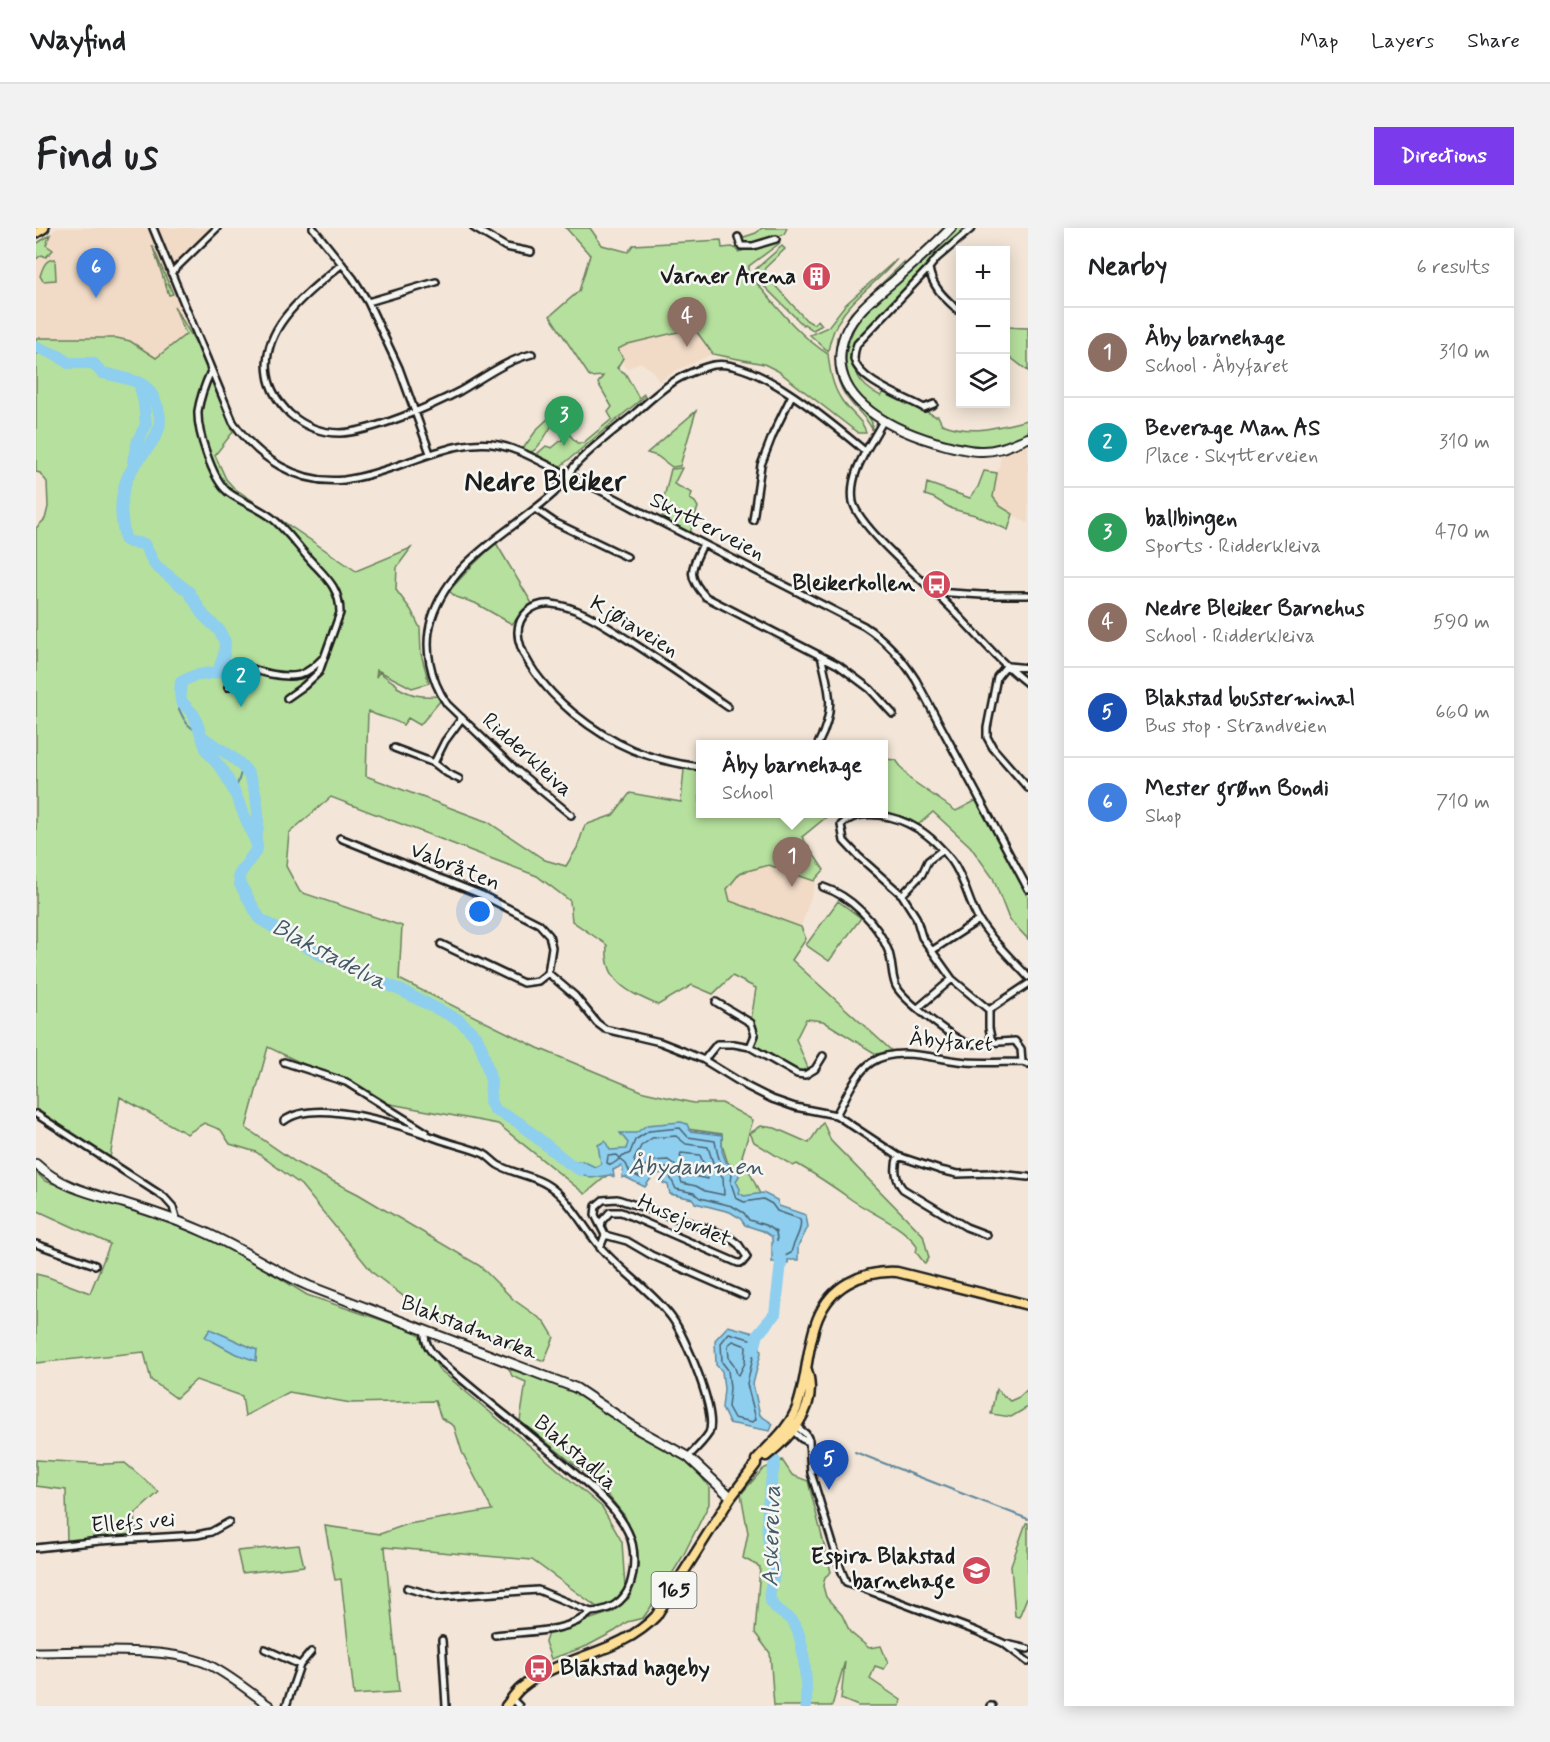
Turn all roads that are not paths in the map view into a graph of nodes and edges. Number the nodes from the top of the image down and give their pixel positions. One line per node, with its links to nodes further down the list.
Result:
1 (44, 228): 8 (main road)
2 (153, 228): 14 (street, Skytterveien)
3 (217, 228): 14 (street)
4 (313, 228): 12 (street)
5 (474, 228): 11 (street)
6 (951, 228): 23 (main road)
7 (972, 228): 13 (street)
8 (36, 234)
9 (738, 237): 10 (street)
10 (776, 239)
11 (531, 252)
12 (342, 264): 16 (street); 22 (street)
13 (929, 268): 17 (street); 21 (street)
14 (171, 273): 19 (street, Skytterveien)
15 (436, 282): 16 (street)
16 (368, 302): 22 (street)
17 (956, 308)
18 (532, 354): 22 (street)
19 (211, 371): 26 (street, Skytterveien); 35 (street)
20 (792, 396): 25 (street, Ridderkleiva); 27 (street, Ridderkleiva); 29 (street)
21 (934, 404)
22 (416, 412): 26 (street)
23 (883, 421): 24 (main road); 25 (street)
24 (1028, 438)
25 (865, 451): 32 (street)
26 (430, 453): 27 (street, Skytterveien)
27 (568, 474): 28 (street, Ridderkleiva); 30 (street, Skytterveien)
28 (535, 509): 31 (street); 45 (street, Ridderkleiva)
29 (753, 520)
30 (703, 544): 34 (street); 58 (street, Skytterveien)
31 (627, 557)
32 (934, 592): 33 (street); 38 (street)
33 (1028, 595)
34 (821, 656): 44 (street); 46 (street)
35 (324, 657): 37 (street); 42 (street)
36 (235, 663): 37 (street)
37 (242, 666): 41 (street)
38 (1006, 666): 39 (street); 40 (street); 51 (street)
39 (1028, 668)
40 (1028, 684)
41 (228, 687)
42 (287, 698)
43 (728, 707): 49 (street, Kjøiaveien)
44 (893, 714)
45 (462, 718): 48 (street, Ridderkleiva); 52 (street, Ridderkleiva)
46 (820, 740)
47 (394, 748): 48 (street)
48 (434, 763): 50 (street)
49 (696, 766)
50 (459, 779)
51 (1028, 788)
52 (571, 815)
53 (851, 818): 59 (street, Åbyfaret)
54 (888, 818): 56 (street, Åbyfaret)
55 (340, 838): 63 (street, Vabråten)
56 (942, 850): 59 (street); 60 (street, Åbyfaret)
57 (823, 888): 68 (street, Åbyfaret)
58 (1028, 889)
59 (902, 895): 62 (street, Åbyfaret)
60 (979, 920): 62 (street); 64 (street, Åbyfaret)
61 (441, 944): 63 (street)
62 (933, 950): 65 (street, Åbyfaret)
63 (548, 973): 73 (street)
64 (1028, 976)
65 (952, 979): 68 (street, Åbyfaret); 69 (street, Åbyfaret)
66 (1028, 984): 69 (street, Åbyfaret)
67 (716, 1002): 71 (street)
68 (918, 1008): 70 (street, Åbyfaret)
69 (989, 1010): 70 (street, Åbyfaret)
70 (992, 1042): 75 (street, Åbyfaret)
71 (750, 1047): 72 (street); 73 (street)
72 (823, 1056)
73 (704, 1060): 77 (street)
74 (284, 1062): 79 (street)
75 (1025, 1063): 77 (street, Åbyfaret)
76 (36, 1114): 83 (street)
77 (836, 1115): 80 (street)
78 (284, 1120): 79 (street)
79 (427, 1133): 88 (street)
80 (898, 1156): 82 (street); 86 (street)
81 (36, 1164): 83 (main road, Blakstadmarka)
82 (1028, 1177)
83 (177, 1221): 92 (main road, Blakstadmarka)
84 (601, 1227): 84 (street, Husejordet); 85 (street, Husejordet)
85 (605, 1235): 88 (street); 90 (street, Husejordet)
86 (987, 1236)
87 (36, 1244): 89 (street)
88 (600, 1248): 94 (street)
89 (95, 1265)
90 (745, 1296)
91 (1028, 1305): 93 (main road, 165)
92 (425, 1331): 94 (main road, Blakstadmarka); 99 (street, Blakstadlia)
93 (793, 1428): 95 (main road, 165); 102 (street)
94 (688, 1457): 95 (main road, Blakstadmarka)
95 (731, 1497): 109 (main road, 165)
96 (230, 1522): 97 (street, Ellefs vei)
97 (36, 1548)
98 (407, 1588): 99 (street)
99 (591, 1612): 100 (street, Blakstadlia)
100 (495, 1635)
101 (442, 1640): 112 (street)
102 (1003, 1643): 104 (street); 107 (street)
103 (265, 1649): 108 (street)
104 (1028, 1649)
105 (36, 1652): 110 (street)
106 (311, 1652): 108 (street)
107 (1028, 1662)
108 (300, 1665): 111 (street)
109 (515, 1702): 113 (main road, 165)
110 (270, 1706)
111 (286, 1706)
112 (446, 1706)
113 (506, 1706)

